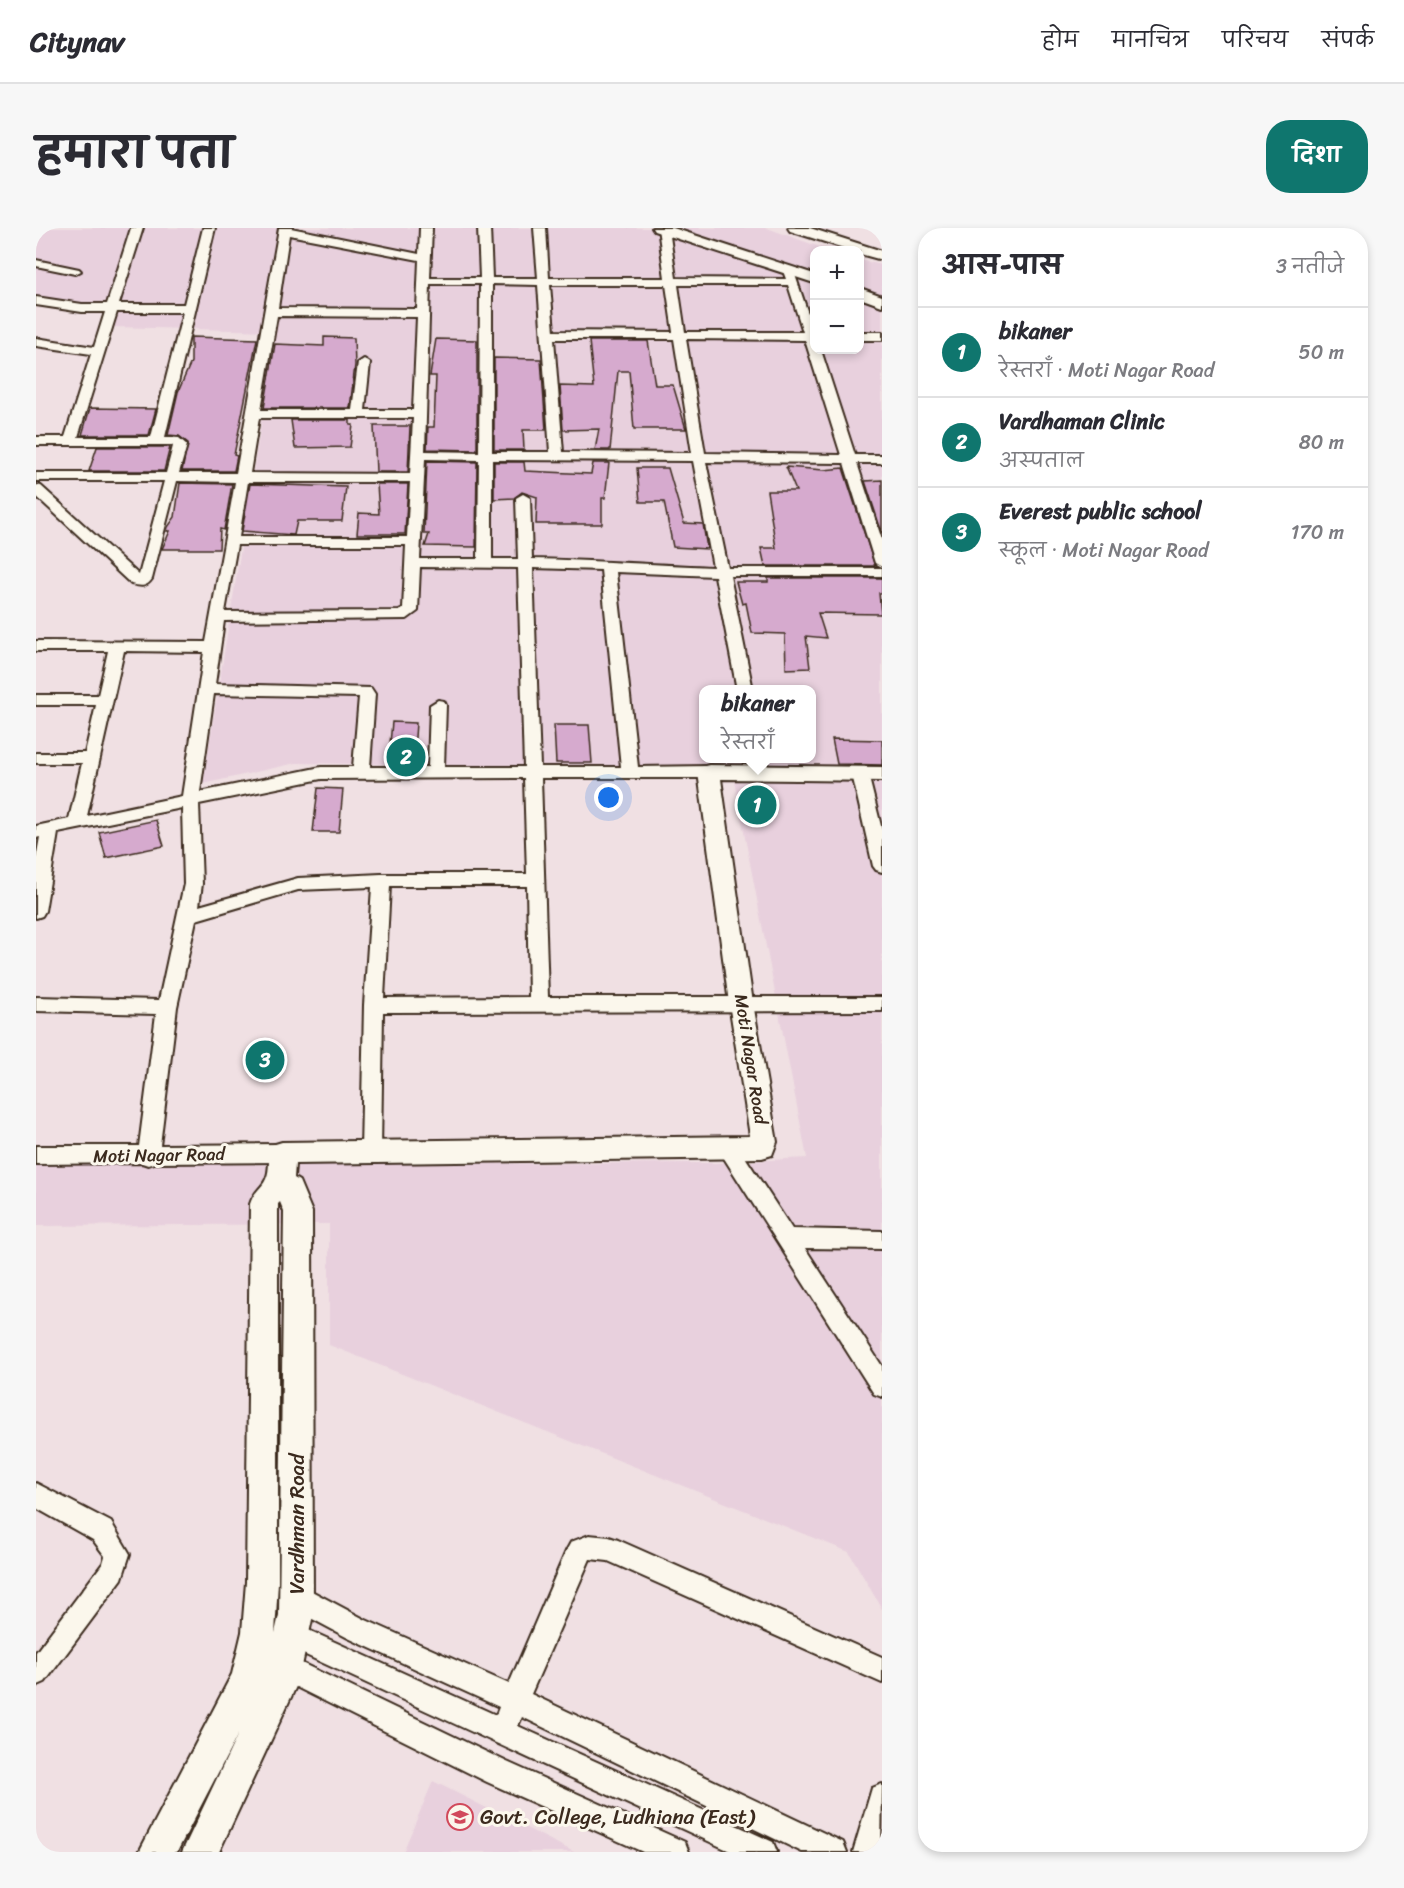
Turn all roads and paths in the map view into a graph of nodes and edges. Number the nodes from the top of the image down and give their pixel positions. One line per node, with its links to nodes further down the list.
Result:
1 (137, 228): 25 (street)
2 (209, 228): 24 (street)
3 (426, 228): 12 (street)
4 (484, 228): 19 (street)
5 (540, 228): 18 (street)
6 (795, 228): 11 (street)
7 (824, 228): 10 (street)
8 (661, 229): 15 (street); 20 (street)
9 (285, 230): 12 (street); 26 (street)
10 (882, 246)
11 (882, 256)
12 (425, 258): 17 (street)
13 (36, 263): 14 (street)
14 (75, 271)
15 (791, 276): 16 (street); 20 (street); 28 (street)
16 (810, 278)
17 (424, 280): 19 (street); 27 (street)
18 (545, 280): 19 (street); 20 (street); 29 (street)
19 (486, 281): 45 (street)
20 (671, 281): 30 (street)
21 (864, 294): 23 (street)
22 (36, 301): 25 (street)
23 (882, 301)
24 (189, 308): 25 (street); 43 (street)
25 (110, 309): 35 (street)
26 (272, 312): 27 (street); 38 (street)
27 (423, 314): 40 (street)
28 (810, 331)
29 (549, 335): 30 (street); 46 (street)
30 (680, 336): 34 (street); 47 (street)
31 (864, 336): 32 (street)
32 (882, 336)
33 (36, 342): 35 (street)
34 (810, 342)
35 (97, 351): 42 (street)
36 (818, 354): 48 (street)
37 (364, 363): 39 (street)
38 (254, 414): 39 (street); 52 (street)
39 (358, 414): 40 (street)
40 (420, 414): 44 (street)
41 (36, 441): 42 (street)
42 (70, 441): 43 (street)
43 (157, 441): 51 (street)
44 (418, 455): 45 (street); 53 (street)
45 (484, 456): 46 (street); 60 (street)
46 (557, 457): 47 (street)
47 (699, 458): 48 (street); 63 (street)
48 (850, 459): 49 (street); 59 (street)
49 (882, 459)
50 (36, 477): 51 (street)
51 (171, 477): 52 (street); 54 (street)
52 (242, 477): 53 (street); 57 (street)
53 (417, 478): 56 (street)
54 (36, 489)
55 (523, 498): 61 (street)
56 (414, 540): 57 (street); 58 (street)
57 (231, 541): 65 (street)
58 (413, 563): 60 (street); 65 (street)
59 (882, 563)
60 (485, 564): 61 (street)
61 (526, 565): 62 (street); 78 (street)
62 (608, 567): 63 (street); 80 (street)
63 (723, 572): 64 (street); 69 (street)
64 (882, 572)
65 (217, 617): 68 (street)
66 (36, 646): 67 (street)
67 (117, 647): 68 (street); 72 (street)
68 (212, 647): 70 (street)
69 (744, 685)
70 (205, 689): 79 (street); 83 (street)
71 (36, 700): 72 (street)
72 (105, 700): 75 (street)
73 (438, 705): 77 (street)
74 (36, 758): 75 (street)
75 (90, 758): 84 (street)
76 (759, 766): 81 (street); 82 (street)
77 (436, 771): 78 (street); 79 (street)
78 (531, 771): 80 (street); 88 (street)
79 (361, 772): 83 (street)
80 (630, 772): 81 (street)
81 (709, 772): 91 (street, Moti Nagar Road)
82 (871, 774): 86 (street)
83 (190, 800): 84 (street); 90 (street)
84 (78, 822): 85 (street)
85 (43, 831): 89 (street)
86 (881, 861)
87 (381, 880): 88 (street); 90 (street); 94 (street)
88 (536, 880): 95 (street)
89 (36, 910)
90 (188, 916): 96 (street)
91 (741, 1003): 93 (street); 95 (street); 97 (street, Moti Nagar Road)
92 (36, 1004): 96 (street)
93 (882, 1004)
94 (374, 1005): 95 (street); 98 (street)
95 (539, 1006)
96 (167, 1007): 100 (street)
97 (729, 1149): 98 (street, Moti Nagar Road); 102 (street)
98 (372, 1152): 101 (street, Moti Nagar Road)
99 (36, 1155): 100 (street, Moti Nagar Road)
100 (148, 1156): 101 (street, Moti Nagar Road)
101 (281, 1168): 106 (street, Vardhman Road); 114 (street)
102 (788, 1238): 103 (street); 104 (street)
103 (882, 1240)
104 (882, 1386)
105 (36, 1494): 110 (street)
106 (297, 1597): 107 (street, Vardhman Road); 111 (street)
107 (292, 1636): 108 (street, Vardhman Road); 112 (street)
108 (285, 1668): 115 (street, Vardhman Road); 116 (street)
109 (882, 1670): 111 (street)
110 (36, 1673)
111 (516, 1701): 112 (street); 118 (street)
112 (502, 1732): 117 (street)
113 (882, 1798): 119 (street)
114 (157, 1852)
115 (200, 1852)
116 (675, 1852)
117 (763, 1852)
118 (833, 1852)
119 (867, 1852)

